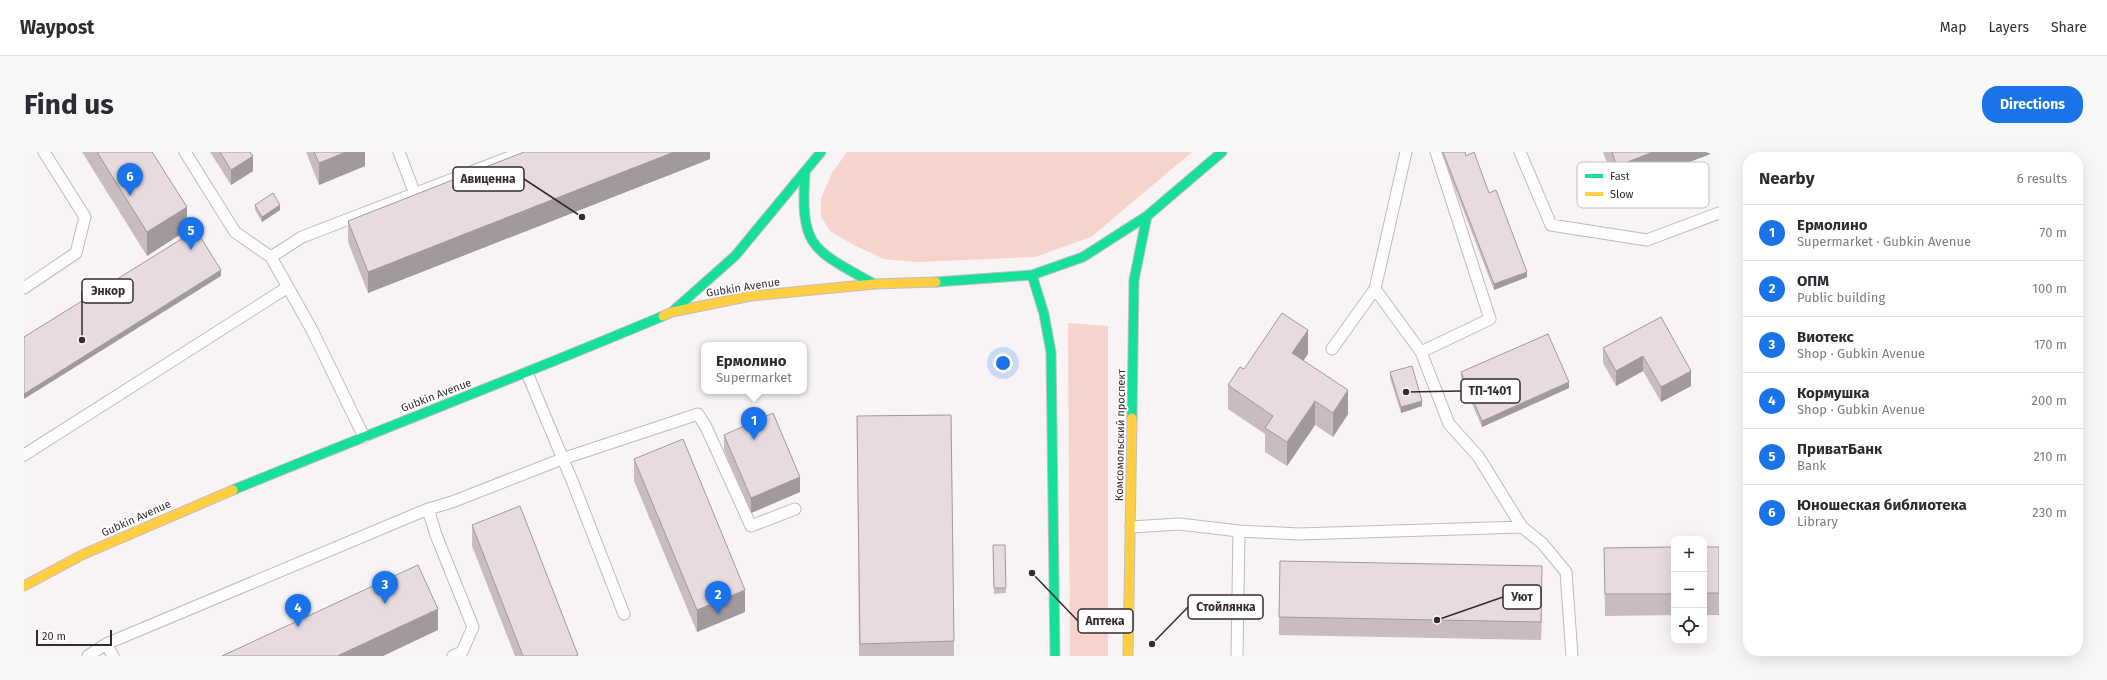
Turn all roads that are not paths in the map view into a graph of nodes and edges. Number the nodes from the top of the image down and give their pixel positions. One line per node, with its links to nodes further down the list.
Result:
1 (44, 152): 18 (lane)
2 (185, 152): 14 (lane)
3 (399, 152): 11 (lane)
4 (522, 152): 11 (lane)
5 (821, 152): 10 (main road)
6 (1222, 152): 13 (main road, Gubkin Avenue)
7 (1406, 152): 19 (lane)
8 (1436, 152): 22 (lane)
9 (1520, 152): 12 (lane)
10 (806, 172): 16 (main road); 20 (main road)
11 (415, 194): 14 (lane)
12 (1719, 213)
13 (1147, 216): 15 (main road, Gubkin Avenue); 29 (main road, Комсомольский проспект)
14 (271, 257): 17 (lane)
15 (1032, 275): 16 (main road, Gubkin Avenue); 38 (main road)
16 (874, 284): 20 (main road, Gubkin Avenue)
17 (288, 287): 24 (lane); 25 (lane)
18 (24, 288)
19 (1375, 289): 21 (lane); 22 (lane)
20 (672, 312): 23 (main road, Gubkin Avenue)
21 (1332, 349)
22 (1421, 352): 30 (lane)
23 (526, 373): 24 (main road, Gubkin Avenue); 26 (lane)
24 (364, 437): 32 (main road, Gubkin Avenue)
25 (24, 455)
26 (562, 459): 27 (lane); 28 (lane); 33 (lane)
27 (428, 509): 34 (lane); 37 (lane)
28 (795, 509)
29 (1131, 527): 31 (lane); 39 (main road, Комсомольский проспект)
30 (1522, 527): 31 (lane); 41 (lane)
31 (1239, 531): 40 (lane)
32 (24, 586)
33 (624, 614)
34 (106, 644): 35 (lane); 36 (lane)
35 (88, 656)
36 (113, 656)
37 (453, 656)
38 (1055, 656)
39 (1128, 656)
40 (1237, 656)
41 (1572, 656)

